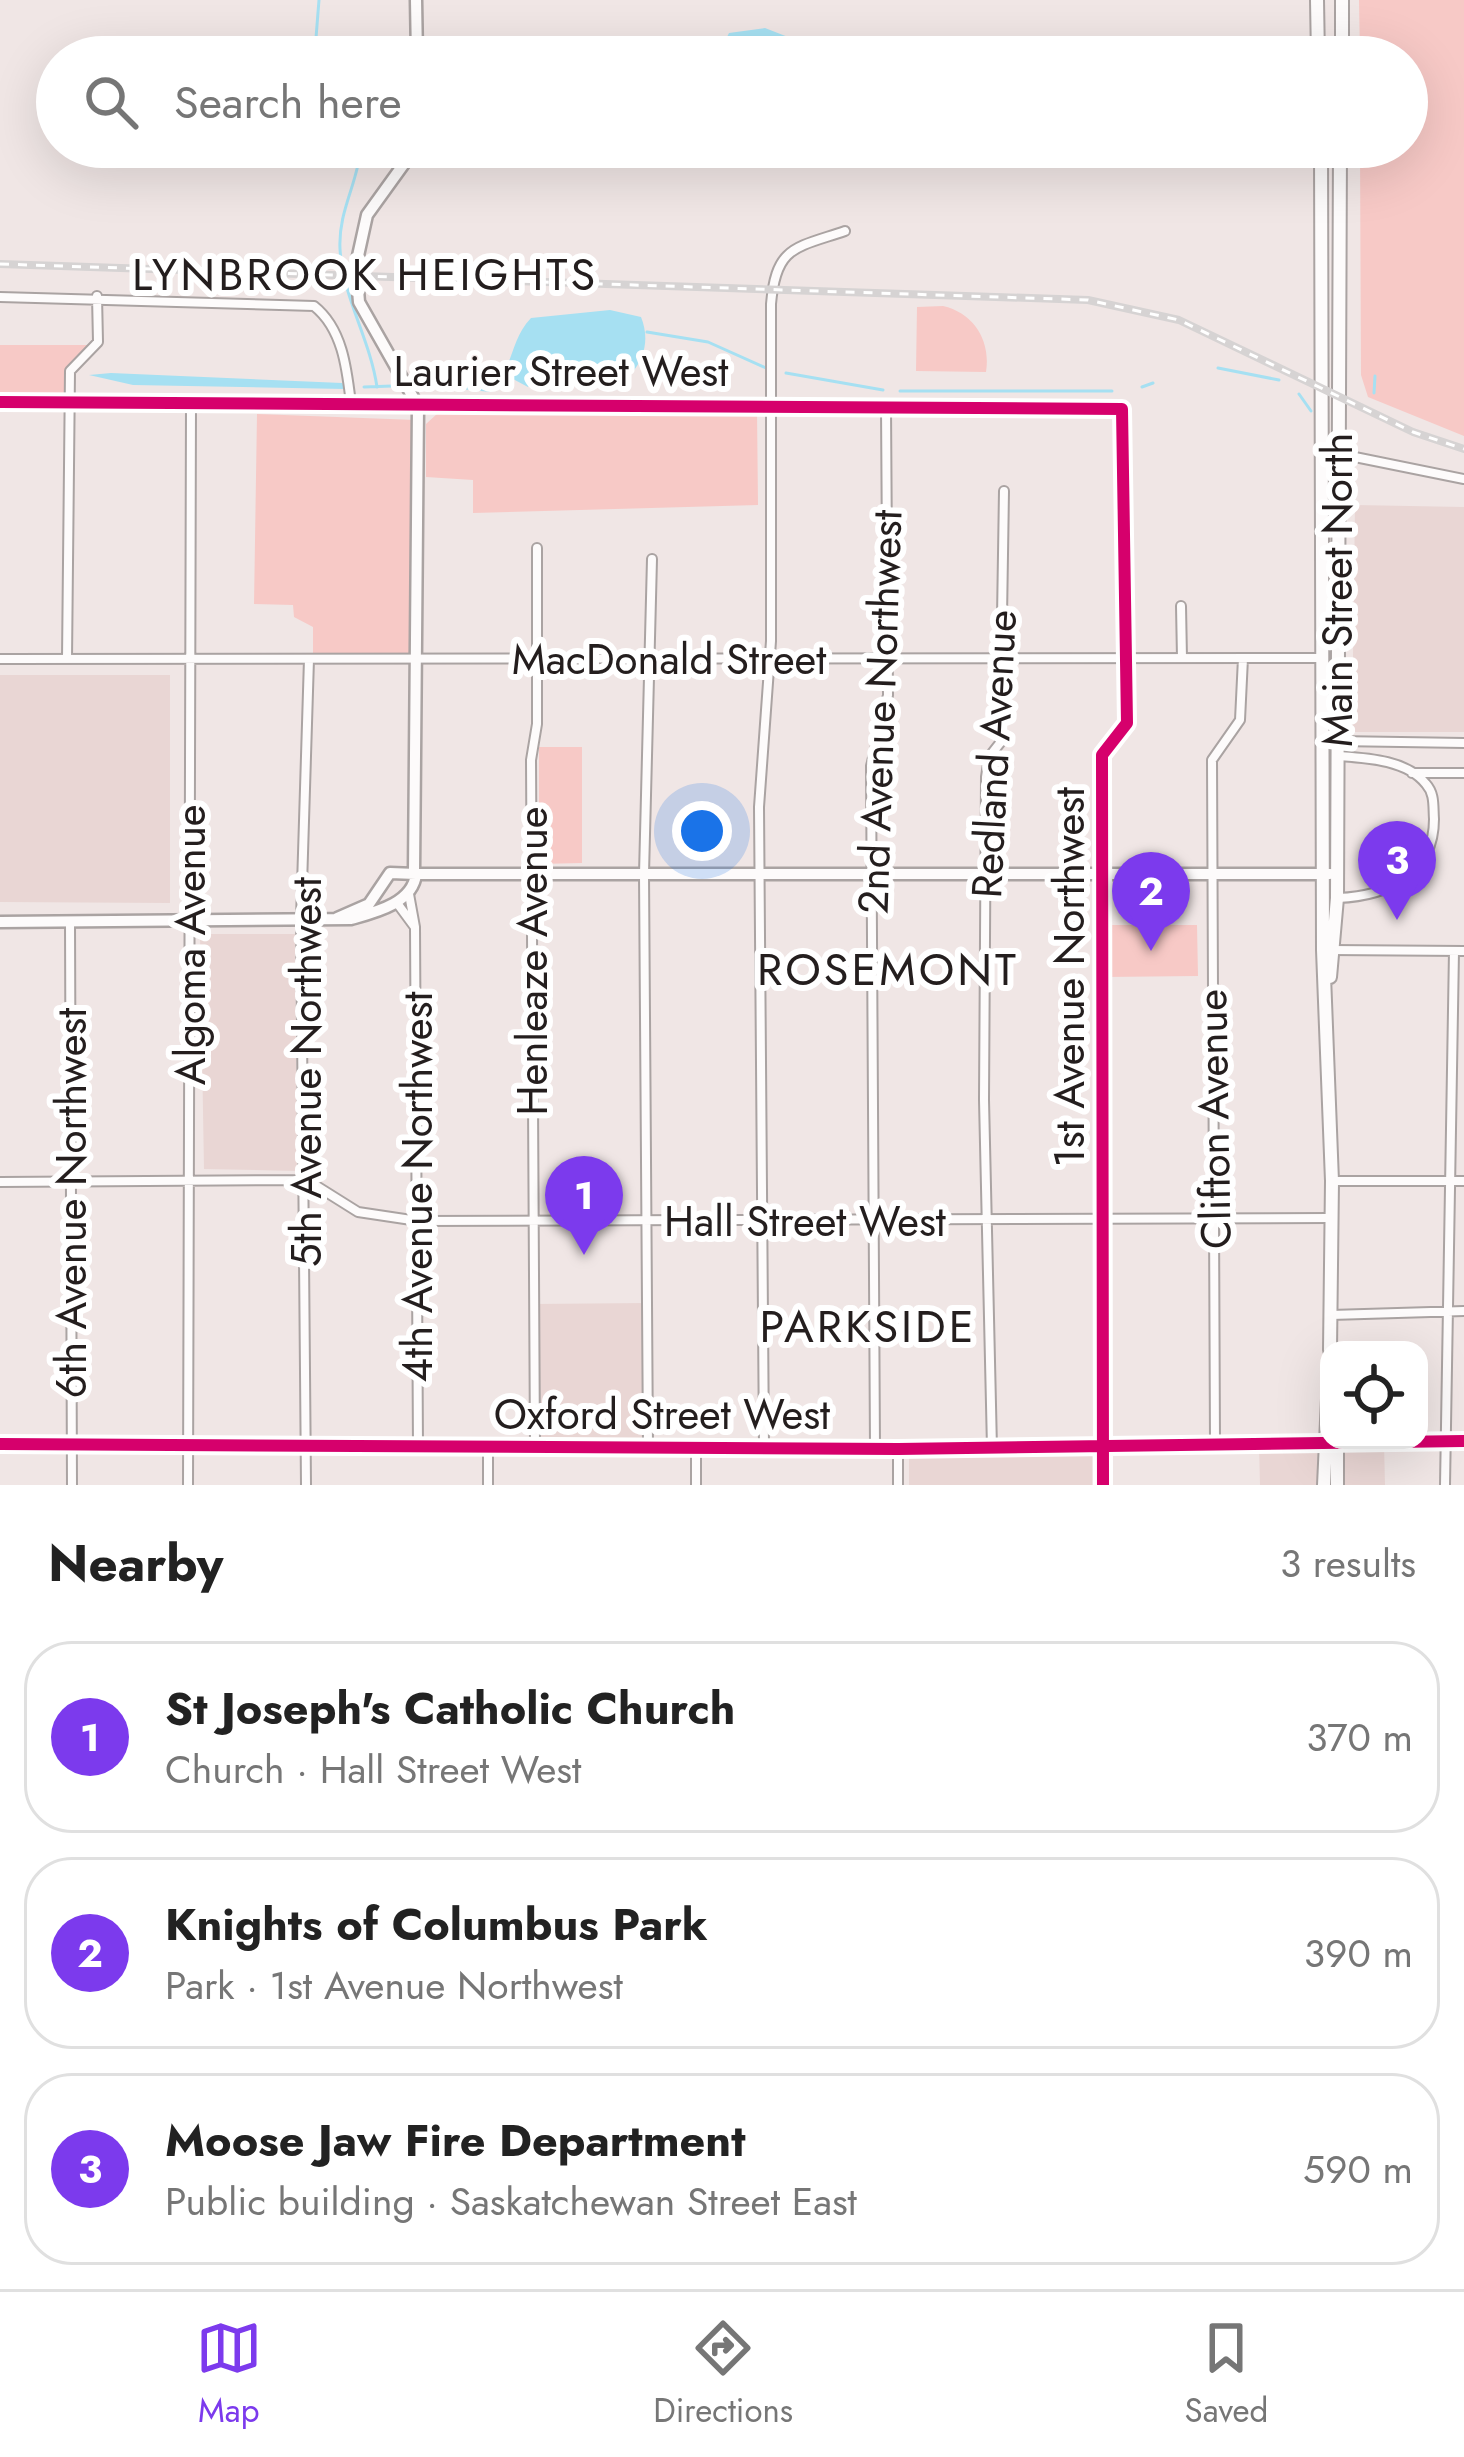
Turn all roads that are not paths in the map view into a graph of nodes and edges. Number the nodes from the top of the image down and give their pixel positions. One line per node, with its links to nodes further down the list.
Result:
1 (416, 0): 4 (street)
2 (1317, 0): 5 (main road)
3 (1342, 0): 6 (main road)
4 (417, 36)
5 (1318, 36)
6 (1342, 36)
7 (401, 168): 18 (street, 4th Avenue Northwest)
8 (1321, 168): 32 (main road, Main Street North)
9 (1340, 168): 21 (main road, Main Street North)
10 (845, 231): 15 (street)
11 (98, 296): 12 (street); 14 (street); 16 (street)
12 (0, 297)
13 (0, 402): 14 (street, Laurier Street West)
14 (69, 403): 17 (street, Laurier Street West); 35 (street)
15 (772, 403): 18 (street, Laurier Street West); 19 (street, Laurier Street West); 41 (street)
16 (351, 404): 17 (street, Laurier Street West); 18 (street, Laurier Street West)
17 (191, 405): 36 (street, Algoma Avenue)
18 (418, 406): 38 (street, 4th Avenue Northwest)
19 (886, 408): 20 (street, Laurier Street West); 27 (street, 2nd Avenue Northwest)
20 (1122, 409): 29 (street, 1st Avenue Northwest)
21 (1339, 454): 22 (street); 33 (main road, Main Street North)
22 (1464, 479)
23 (1004, 491): 28 (street, Redland Avenue)
24 (537, 548): 39 (street, Henleaze Avenue)
25 (652, 560): 40 (street)
26 (1180, 606): 30 (street)
27 (888, 658): 28 (street, MacDonald Street); 41 (street, MacDonald Street); 49 (street, 2nd Avenue Northwest)
28 (1003, 658): 29 (street, MacDonald Street); 50 (street, Redland Avenue)
29 (1122, 658): 30 (street, MacDonald Street); 51 (street, 1st Avenue Northwest)
30 (1182, 658): 31 (street, MacDonald Street)
31 (1243, 658): 32 (street, MacDonald Street); 52 (street, Clifton Avenue)
32 (1321, 658): 33 (street, MacDonald Street); 53 (main road, Main Street North)
33 (1337, 658): 43 (main road, Main Street North)
34 (0, 659): 35 (street, MacDonald Street)
35 (68, 659): 36 (street, MacDonald Street)
36 (190, 659): 37 (street, MacDonald Street); 58 (street, Algoma Avenue)
37 (309, 659): 38 (street, MacDonald Street); 59 (street, 5th Avenue Northwest)
38 (420, 659): 39 (street, MacDonald Street); 54 (street, 4th Avenue Northwest)
39 (536, 659): 40 (street, MacDonald Street); 46 (street, Henleaze Avenue)
40 (651, 659): 41 (street, MacDonald Street); 47 (street)
41 (768, 659): 48 (street)
42 (1464, 743): 43 (street)
43 (1336, 749): 44 (street); 53 (main road, Main Street North)
44 (1410, 773): 45 (street); 56 (street)
45 (1464, 773)
46 (531, 874): 47 (street); 54 (street); 78 (street, Henleaze Avenue)
47 (644, 874): 48 (street); 75 (street)
48 (761, 874): 49 (street); 79 (street)
49 (870, 874): 50 (street); 76 (street, 2nd Avenue Northwest)
50 (985, 874): 51 (street); 80 (street, Redland Avenue)
51 (1103, 874): 52 (street); 77 (street, 1st Avenue Northwest)
52 (1211, 874): 53 (street); 73 (street, Clifton Avenue)
53 (1329, 874): 56 (main road, Main Street North); 64 (main road, Main Street North)
54 (411, 879): 55 (street); 57 (street); 63 (street, 4th Avenue Northwest)
55 (382, 890): 57 (street); 60 (street)
56 (1337, 898): 64 (main road, Main Street North)
57 (394, 903): 60 (street); 63 (street)
58 (190, 918): 59 (street); 62 (street); 66 (street, Algoma Avenue)
59 (302, 918): 60 (street); 68 (street, 5th Avenue Northwest)
60 (337, 918)
61 (0, 922): 62 (street)
62 (70, 922): 67 (street, 6th Avenue Northwest)
63 (415, 927): 74 (street, 4th Avenue Northwest)
64 (1327, 950): 65 (street); 69 (main road, Main Street North)
65 (1459, 951): 70 (street)
66 (190, 1178): 67 (street); 68 (street); 89 (street, Algoma Avenue)
67 (70, 1179): 71 (street); 92 (street, 6th Avenue Northwest)
68 (307, 1180): 74 (street, Hall Street West); 90 (street, 5th Avenue Northwest)
69 (1332, 1181): 70 (street); 72 (main road, Main Street North)
70 (1459, 1181): 81 (street)
71 (0, 1182)
72 (1332, 1219): 73 (street, Hall Street West); 83 (main road, Main Street North)
73 (1217, 1220): 77 (street, Hall Street West); 93 (street, Clifton Avenue)
74 (418, 1221): 78 (street, Hall Street West); 98 (street, 4th Avenue Northwest)
75 (647, 1221): 78 (street, Hall Street West); 79 (street, Hall Street West); 96 (street)
76 (876, 1221): 79 (street, Hall Street West); 80 (street, Hall Street West); 100 (street, 2nd Avenue Northwest)
77 (1103, 1221): 80 (street, Hall Street West); 102 (street, 1st Avenue Northwest)
78 (533, 1222): 95 (street, Henleaze Avenue)
79 (763, 1222): 99 (street)
80 (991, 1222): 101 (street, Redland Avenue)
81 (1447, 1311): 82 (street); 83 (street); 86 (street)
82 (1464, 1311)
83 (1331, 1315): 84 (main road, Main Street North)
84 (1330, 1341)
85 (1428, 1440): 86 (street, Oxford Street West)
86 (1444, 1440): 87 (street, Oxford Street West); 115 (street)
87 (1464, 1441)
88 (1320, 1442): 93 (street, Oxford Street West)
89 (189, 1443): 90 (street, Oxford Street West); 92 (street, Oxford Street West); 107 (street, Algoma Avenue)
90 (307, 1443): 98 (street, Oxford Street West); 108 (street, 5th Avenue Northwest)
91 (0, 1444): 92 (street, Oxford Street West)
92 (72, 1444): 106 (street, 6th Avenue Northwest)
93 (1215, 1444): 102 (street, Oxford Street West)
94 (488, 1446): 95 (street, Oxford Street West); 98 (street, Oxford Street West); 109 (street)
95 (535, 1446): 96 (street, Oxford Street West)
96 (649, 1446): 97 (street, Oxford Street West)
97 (696, 1446): 99 (street, Oxford Street West); 110 (street)
98 (418, 1447)
99 (764, 1447): 100 (street, Oxford Street West)
100 (875, 1447): 103 (street, Oxford Street West)
101 (992, 1448): 102 (street, Oxford Street West); 103 (street, Oxford Street West)
102 (1103, 1448): 112 (street, 1st Avenue Northwest)
103 (898, 1449): 111 (street)
104 (1331, 1449): 113 (main road)
105 (1333, 1449): 114 (main road)
106 (72, 1485)
107 (188, 1485)
108 (306, 1485)
109 (488, 1485)
110 (696, 1485)
111 (898, 1485)
112 (1103, 1485)
113 (1324, 1485)
114 (1336, 1485)
115 (1445, 1485)

